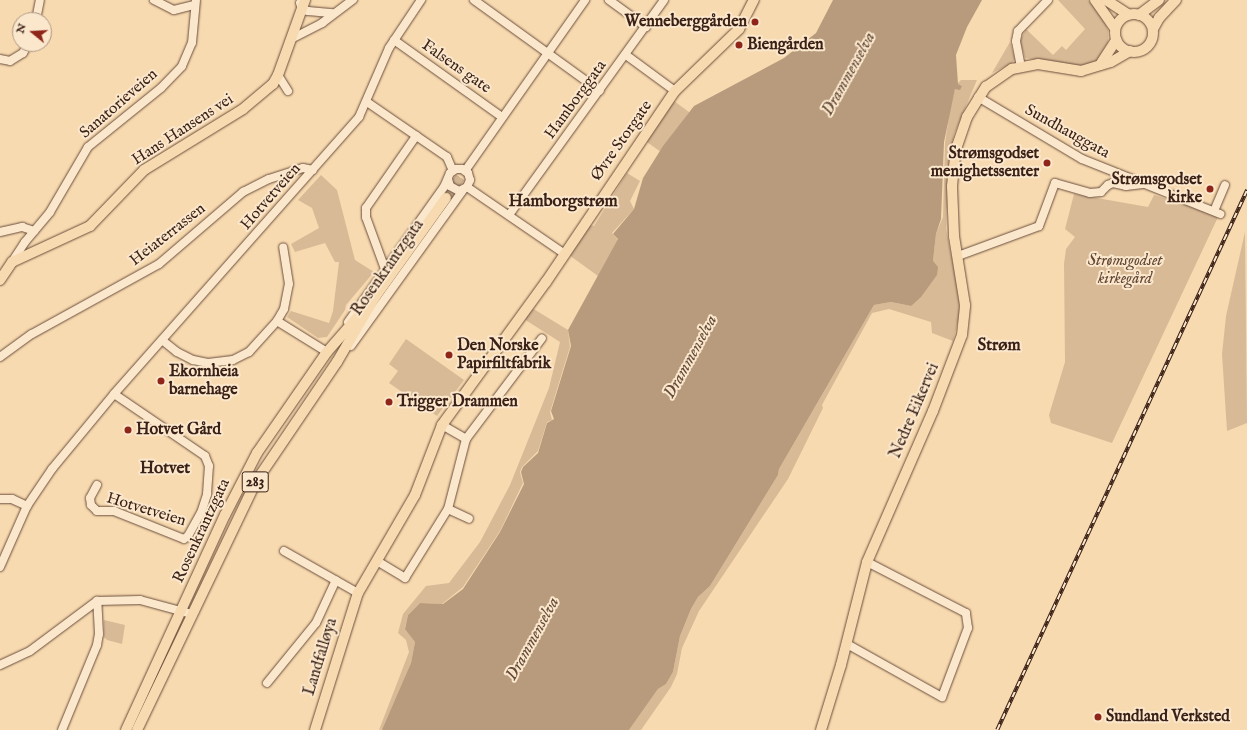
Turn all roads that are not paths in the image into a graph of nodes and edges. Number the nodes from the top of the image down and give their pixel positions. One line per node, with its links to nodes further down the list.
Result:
1 (40, 0): 17 (street)
2 (154, 0): 15 (street)
3 (353, 0): 18 (street)
4 (420, 0): 24 (street, Hotvetveien)
5 (474, 0): 28 (street)
6 (585, 0): 28 (street)
7 (609, 0): 20 (street)
8 (664, 0): 20 (street, Hamborggata)
9 (754, 0): 36 (main road, Øvre Storgate)
10 (1048, 0): 32 (street)
11 (1095, 0): 21 (main road)
12 (1106, 0): 19 (main road)
13 (1159, 0): 19 (main road)
14 (1176, 0): 22 (main road)
15 (195, 2): 50 (street, Sanatorieveien)
16 (303, 3): 18 (street); 23 (main road, Hans Hansens vei)
17 (38, 12)
18 (333, 13): 23 (street)
19 (1134, 15): 21 (main road); 22 (main road)
20 (646, 26): 29 (street, Hamborggata)
21 (1115, 29): 25 (main road)
22 (1153, 29): 26 (main road)
23 (293, 38): 33 (main road, Hans Hansens vei)
24 (394, 40): 38 (street, Hotvetveien); 39 (street, Falsens gate)
25 (1116, 40): 26 (main road); 31 (main road)
26 (1130, 51): 31 (main road, Nedre Eikervei)
27 (24, 52): 30 (street)
28 (548, 52): 35 (street); 39 (street)
29 (626, 55): 35 (street, Hamborggata); 36 (street)
30 (0, 59)
31 (1099, 65): 32 (main road, Nedre Eikervei)
32 (1021, 67): 37 (main road, Nedre Eikervei)
33 (278, 75): 34 (street); 55 (main road, Hans Hansens vei)
34 (288, 91)
35 (600, 91): 49 (street, Hamborggata)
36 (675, 91): 53 (main road, Øvre Storgate)
37 (978, 97): 45 (street, Sundhauggata); 54 (main road, Nedre Eikervei)
38 (367, 102): 40 (street); 41 (street, Hotvetveien)
39 (502, 116): 43 (street)
40 (416, 136): 42 (street); 56 (street)
41 (313, 170): 62 (street, Hotvetveien); 64 (street, Heiaterrassen)
42 (453, 170): 43 (street); 44 (street)
43 (465, 171): 47 (street)
44 (448, 179): 47 (street); 56 (street, Rosenkrantzgata)
45 (1144, 184): 46 (street, Sundhauggata); 54 (street)
46 (1225, 185)
47 (465, 188): 49 (street); 65 (street, Rosenkrantzgata)
48 (446, 198): 58 (main road, Rosenkrantzgata / 283)
49 (509, 215): 53 (street)
50 (34, 231): 51 (street); 55 (street, Sanatorieveien)
51 (0, 232)
52 (283, 247): 59 (street)
53 (565, 254): 67 (main road, Øvre Storgate)
54 (958, 256): 76 (main road, Nedre Eikervei)
55 (12, 262): 57 (main road)
56 (385, 269): 60 (street, Rosenkrantzgata)
57 (0, 280)
58 (376, 297): 60 (main road, Rosenkrantzgata / 283); 65 (main road, Rosenkrantzgata / 283)
59 (277, 321): 62 (street); 63 (street)
60 (338, 337): 63 (main road, Rosenkrantzgata / 283)
61 (542, 338): 68 (street)
62 (162, 340): 66 (street, Hotvetveien)
63 (327, 352): 81 (main road, Rosenkrantzgata / 283)
64 (0, 357)
65 (337, 362): 82 (main road, Rosenkrantzgata / 283)
66 (114, 394): 69 (street, Hotvetveien); 71 (street, Hotvetveien)
67 (442, 425): 68 (street); 75 (main road, Øvre Storgate)
68 (466, 439): 72 (street)
69 (97, 485)
70 (0, 499): 71 (street)
71 (27, 506): 77 (street, Hotvetveien)
72 (448, 509): 73 (street); 75 (street)
73 (469, 519)
74 (284, 551): 78 (street)
75 (377, 561): 79 (main road, Øvre Storgate)
76 (867, 562): 83 (main road, Nedre Eikervei); 83 (street)
77 (0, 567)
78 (336, 580): 79 (street); 85 (street)
79 (358, 593): 89 (main road, Landfalløya)
80 (97, 602): 81 (street); 84 (street); 86 (street)
81 (182, 610): 82 (street); 87 (main road, Rosenkrantzgata / 283)
82 (192, 614): 88 (main road, Rosenkrantzgata / 283)
83 (847, 644): 90 (main road, Nedre Eikervei)
84 (0, 665)
85 (268, 684)
86 (62, 730)
87 (126, 730)
88 (137, 730)
89 (315, 730)
90 (821, 730)

